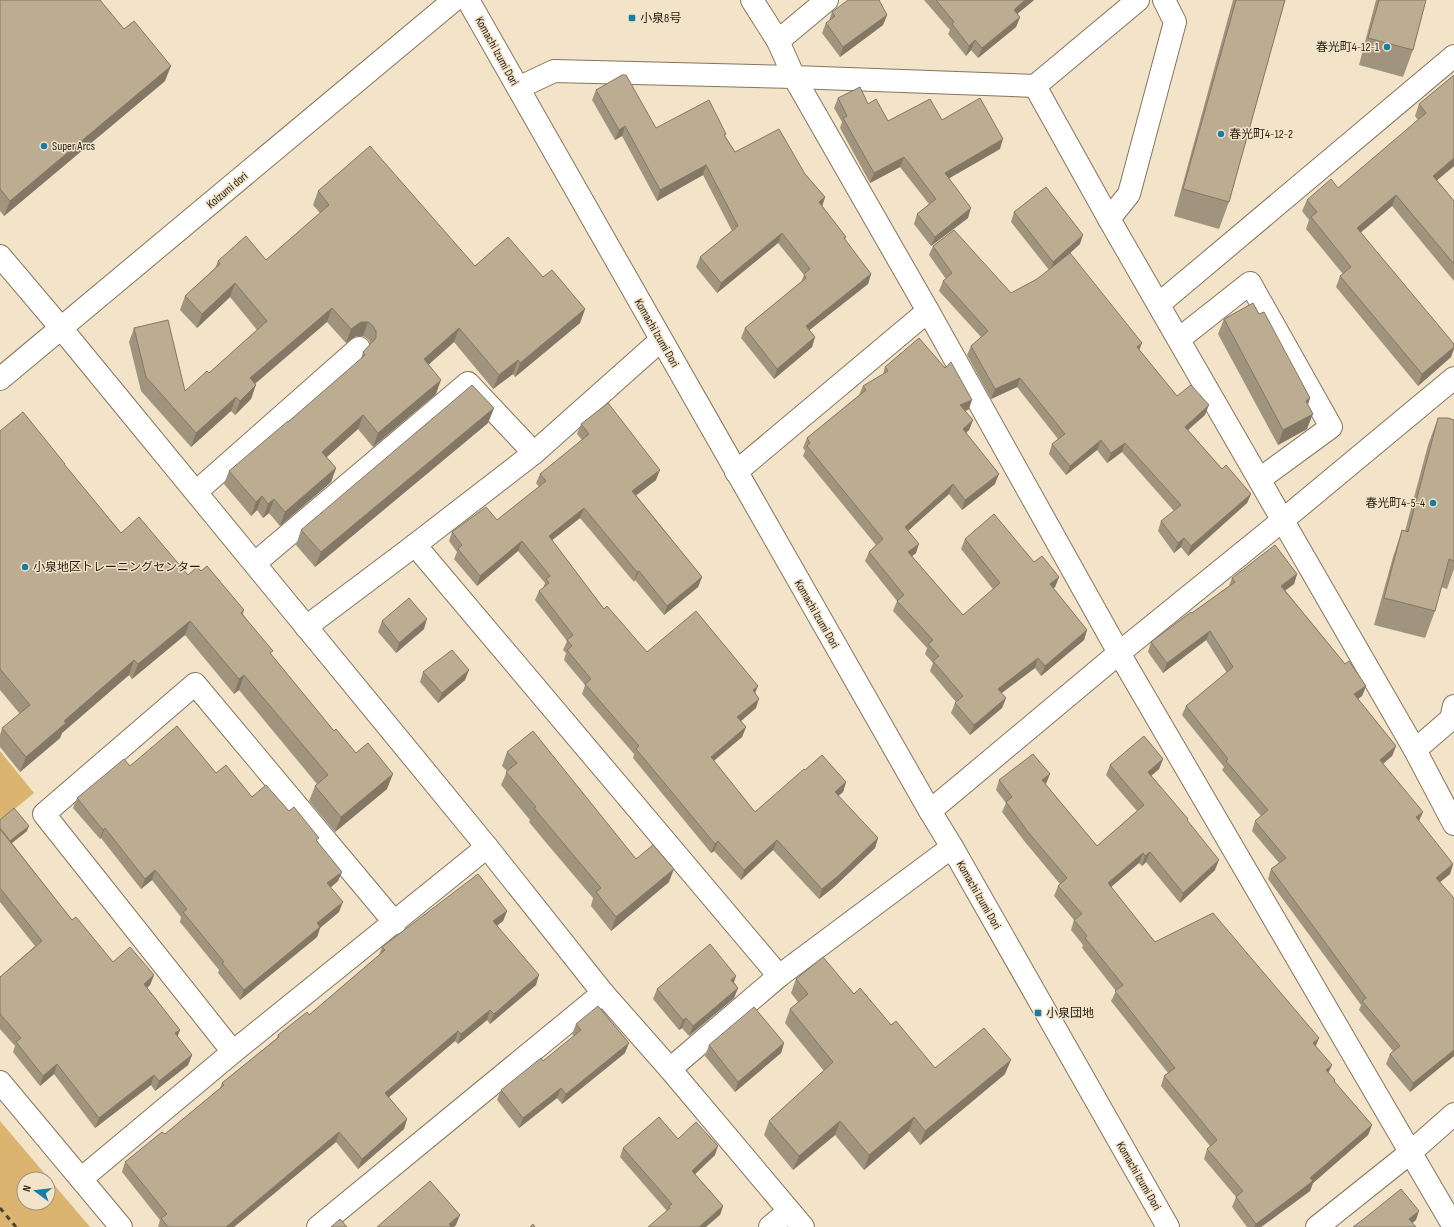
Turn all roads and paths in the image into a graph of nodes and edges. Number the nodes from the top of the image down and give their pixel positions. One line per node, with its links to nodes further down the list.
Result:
1 (454, 0): 16 (street, Koizumi dori)
2 (468, 0): 11 (street, Komachi Izumi Dori)
3 (752, 0): 7 (street)
4 (827, 0): 7 (street)
5 (1138, 0): 10 (street)
6 (1164, 0): 12 (street)
7 (778, 41): 9 (street)
8 (1454, 56): 14 (street)
9 (794, 77): 10 (street); 11 (street); 15 (street)
10 (1035, 86): 12 (street)
11 (518, 88): 18 (street, Komachi Izumi Dori)
12 (1109, 219): 14 (street)
13 (0, 256): 16 (street)
14 (1159, 304): 17 (street)
15 (928, 311): 23 (street); 30 (street)
16 (61, 328): 21 (street, Koizumi dori); 25 (street)
17 (1179, 339): 24 (street); 24 (street)
18 (661, 340): 22 (street); 23 (street, Komachi Izumi Dori)
19 (359, 348): 25 (street)
20 (1454, 378): 26 (street)
21 (0, 379)
22 (534, 453): 27 (street); 28 (street)
23 (736, 472): 33 (street, Komachi Izumi Dori)
24 (1260, 479): 26 (street)
25 (196, 492): 28 (street)
26 (1283, 520): 30 (street); 32 (street)
27 (415, 546): 29 (street); 38 (street)
28 (255, 563): 29 (street)
29 (306, 627): 35 (street)
30 (1119, 653): 33 (street); 44 (street)
31 (1454, 706): 32 (street)
32 (1415, 750): 34 (street)
33 (930, 811): 36 (street, Komachi Izumi Dori)
34 (1454, 824)
35 (487, 847): 37 (street); 39 (street)
36 (952, 847): 38 (street); 51 (street, Komachi Izumi Dori)
37 (395, 922): 40 (street); 40 (street)
38 (779, 976): 41 (street)
39 (603, 993): 41 (street); 48 (street)
40 (234, 1052): 45 (street)
41 (670, 1069): 46 (street)
42 (0, 1082): 45 (street)
43 (1454, 1114): 44 (street)
44 (1411, 1152): 52 (street); 53 (street)
45 (82, 1179): 47 (street)
46 (789, 1211): 49 (street); 50 (street)
47 (121, 1227)
48 (318, 1227)
49 (770, 1227)
50 (803, 1227)
51 (1168, 1227)
52 (1317, 1227)
53 (1454, 1227)

